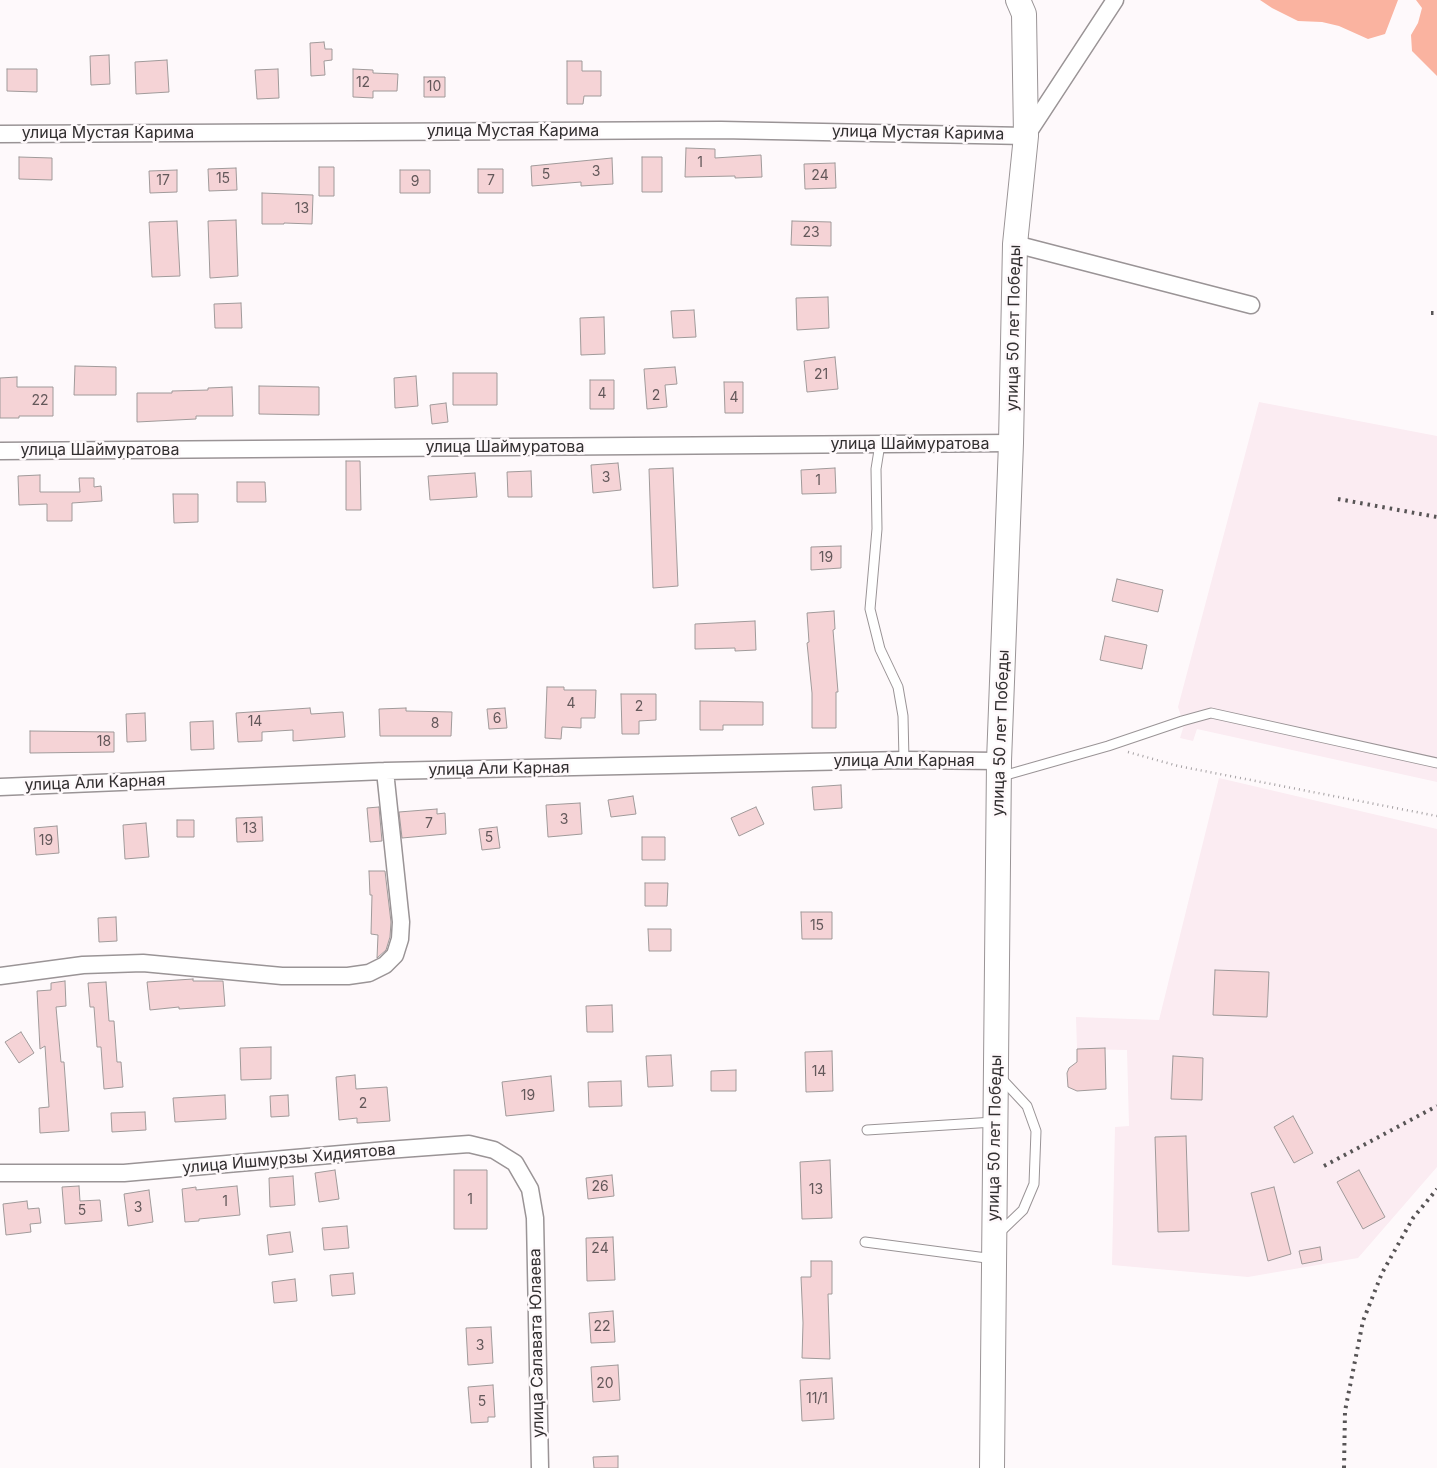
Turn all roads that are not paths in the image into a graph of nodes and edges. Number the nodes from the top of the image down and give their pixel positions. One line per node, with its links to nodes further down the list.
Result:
1 (1018, 0): 4 (street, улица 50 лет Победы)
2 (1115, 0): 4 (street)
3 (0, 134): 4 (street, улица Мустая Карима)
4 (1026, 136): 5 (street, улица 50 лет Победы)
5 (1015, 244): 6 (street); 7 (street, улица 50 лет Победы)
6 (1251, 305)
7 (1011, 443): 8 (street, улица Шаймуратова); 12 (street, улица 50 лет Победы)
8 (880, 444): 9 (street, улица Шаймуратова); 10 (lane)
9 (0, 451)
10 (904, 760): 12 (street, улица Али Карная); 13 (street, улица Али Карная)
11 (1437, 763): 12 (lane)
12 (999, 769): 16 (street, улица 50 лет Победы)
13 (385, 771): 14 (street, улица Али Карная); 15 (street)
14 (0, 787)
15 (0, 976)
16 (996, 1072): 17 (street, улица 50 лет Победы); 22 (lane)
17 (995, 1122): 18 (lane); 22 (street, улица 50 лет Победы)
18 (867, 1130)
19 (0, 1173): 20 (street, улица Ишмурзы Хидиятова)
20 (535, 1218): 23 (street, улица Салавата Юлаева)
21 (865, 1242): 22 (lane)
22 (994, 1248): 24 (street, улица 50 лет Победы)
23 (540, 1468)
24 (992, 1468)

